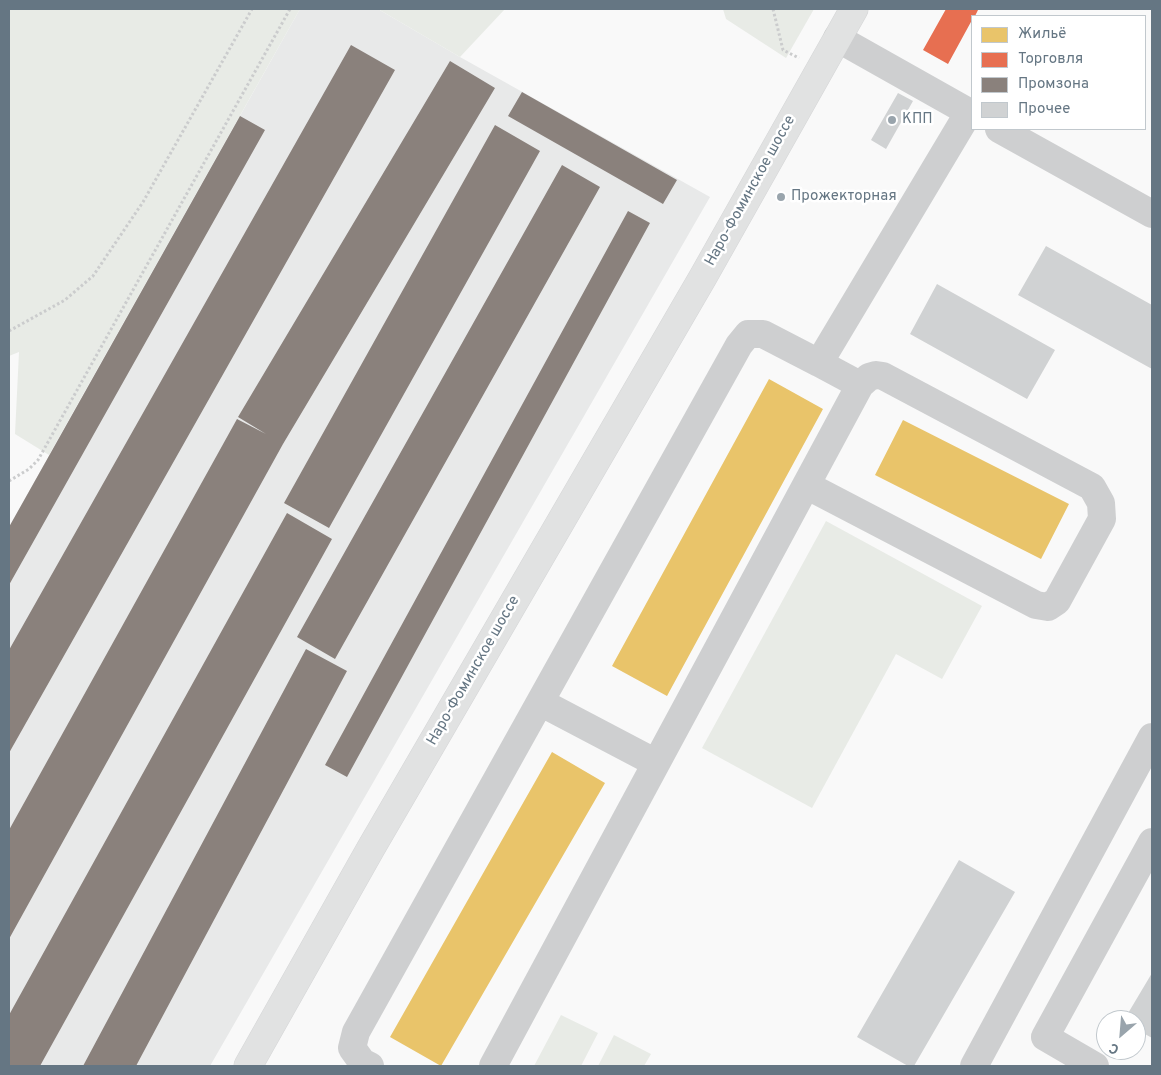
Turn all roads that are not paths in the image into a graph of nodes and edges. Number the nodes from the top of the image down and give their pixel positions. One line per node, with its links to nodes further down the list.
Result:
1 (854, 9): 2 (main road, Наро-Фоминское шоссе)
2 (837, 38): 3 (street); 13 (main road, Наро-Фоминское шоссе)
3 (970, 113): 6 (street)
4 (1001, 130): 5 (street)
5 (1152, 214)
6 (819, 363): 7 (street); 9 (street)
7 (860, 385): 8 (street); 8 (street)
8 (806, 485): 11 (street)
9 (540, 702): 11 (street); 14 (street)
10 (1152, 737): 16 (street)
11 (656, 763): 15 (street)
12 (1152, 842): 17 (street)
13 (248, 1066)
14 (370, 1066)
15 (493, 1066)
16 (974, 1066)
17 (1095, 1066)

